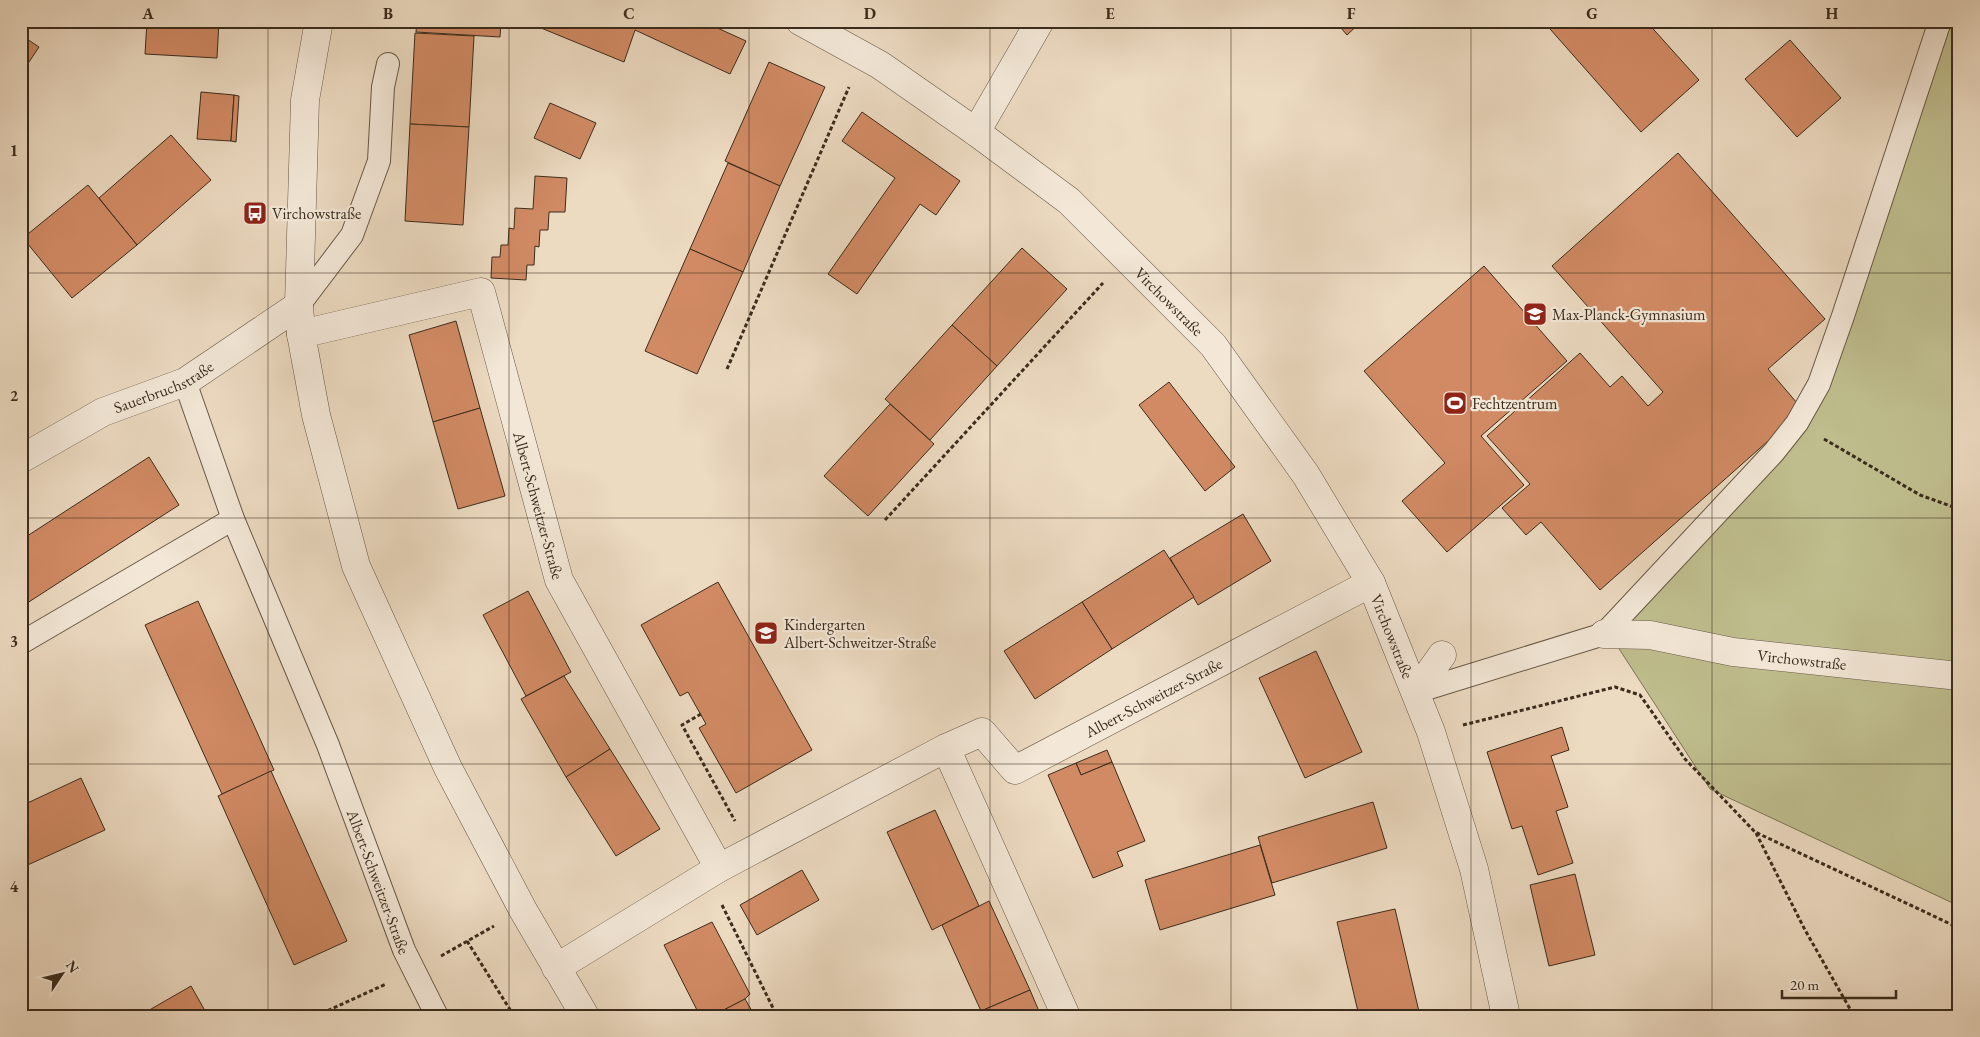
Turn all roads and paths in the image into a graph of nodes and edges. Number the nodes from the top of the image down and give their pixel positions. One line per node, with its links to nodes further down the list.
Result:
1 (319, 21): 9 (street)
2 (800, 21): 5 (street, Virchowstraße)
3 (1040, 21): 7 (street)
4 (1940, 21): 13 (lane)
5 (863, 56): 7 (street, Virchowstraße); 11 (path)
6 (388, 64): 9 (lane)
7 (976, 132): 8 (street, Virchowstraße)
8 (1126, 258): 17 (path); 18 (street, Virchowstraße)
9 (299, 304): 10 (street); 12 (street, Sauerbruchstraße)
10 (301, 334): 29 (street, Albert-Schweitzer-Straße); 32 (street)
11 (727, 369)
12 (185, 382): 14 (street, Sauerbruchstraße); 16 (lane, Albert-Schweitzer-Straße)
13 (1797, 424): 15 (path); 19 (lane)
14 (21, 459)
15 (1959, 509)
16 (233, 519): 20 (lane); 33 (lane, Albert-Schweitzer-Straße)
17 (886, 520)
18 (1371, 583): 23 (street, Virchowstraße); 26 (street, Albert-Schweitzer-Straße)
19 (1604, 634): 22 (street, Virchowstraße); 23 (lane, Virchowstraße)
20 (21, 643)
21 (1442, 655): 23 (street, Virchowstraße)
22 (1959, 676)
23 (1416, 692): 25 (street, Virchowstraße)
24 (701, 714): 28 (path)
25 (1431, 732): 27 (path); 38 (street, Virchowstraße)
26 (946, 748): 28 (street, Albert-Schweitzer-Straße); 37 (street)
27 (1755, 832): 30 (path); 39 (path)
28 (751, 851): 29 (street, Albert-Schweitzer-Straße)
29 (713, 871): 32 (street, Albert-Schweitzer-Straße); 36 (path)
30 (1959, 928)
31 (467, 941): 34 (path)
32 (556, 968): 35 (street)
33 (437, 1016)
34 (514, 1016)
35 (585, 1016)
36 (778, 1016)
37 (1066, 1016)
38 (1506, 1016)
39 (1854, 1016)

